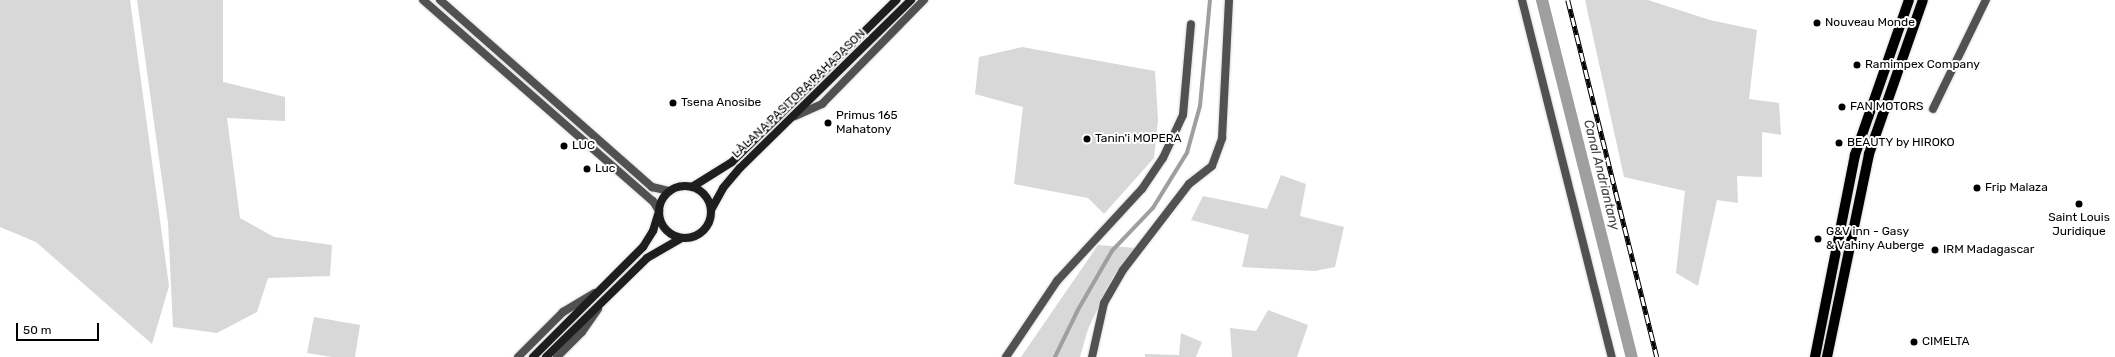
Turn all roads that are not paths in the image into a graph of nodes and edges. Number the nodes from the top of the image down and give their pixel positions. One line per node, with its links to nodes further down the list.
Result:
1 (423, 0): 17 (street)
2 (440, 0): 15 (street)
3 (896, 0): 14 (main road, LÀLANA PASITORA RAHAJASON)
4 (911, 0): 13 (main road, LÀLANA PASITORA RAHAJASON)
5 (924, 0): 13 (street)
6 (1229, 0): 26 (street)
7 (1522, 0): 27 (street)
8 (1909, 0): 28 (main road)
9 (1923, 0): 29 (main road)
10 (1986, 0): 12 (street)
11 (1191, 24): 25 (street)
12 (1933, 109)
13 (795, 116): 16 (main road, LÀLANA PASITORA RAHAJASON)
14 (692, 187): 15 (main road); 16 (main road)
15 (670, 191): 17 (main road)
16 (711, 210): 18 (main road)
17 (659, 211): 18 (main road); 19 (main road)
18 (681, 238): 20 (main road)
19 (597, 292): 21 (street); 22 (main road)
20 (606, 298): 23 (main road); 24 (street)
21 (518, 357)
22 (533, 357)
23 (546, 357)
24 (557, 357)
25 (1006, 357)
26 (1092, 357)
27 (1612, 357)
28 (1815, 357)
29 (1827, 357)

